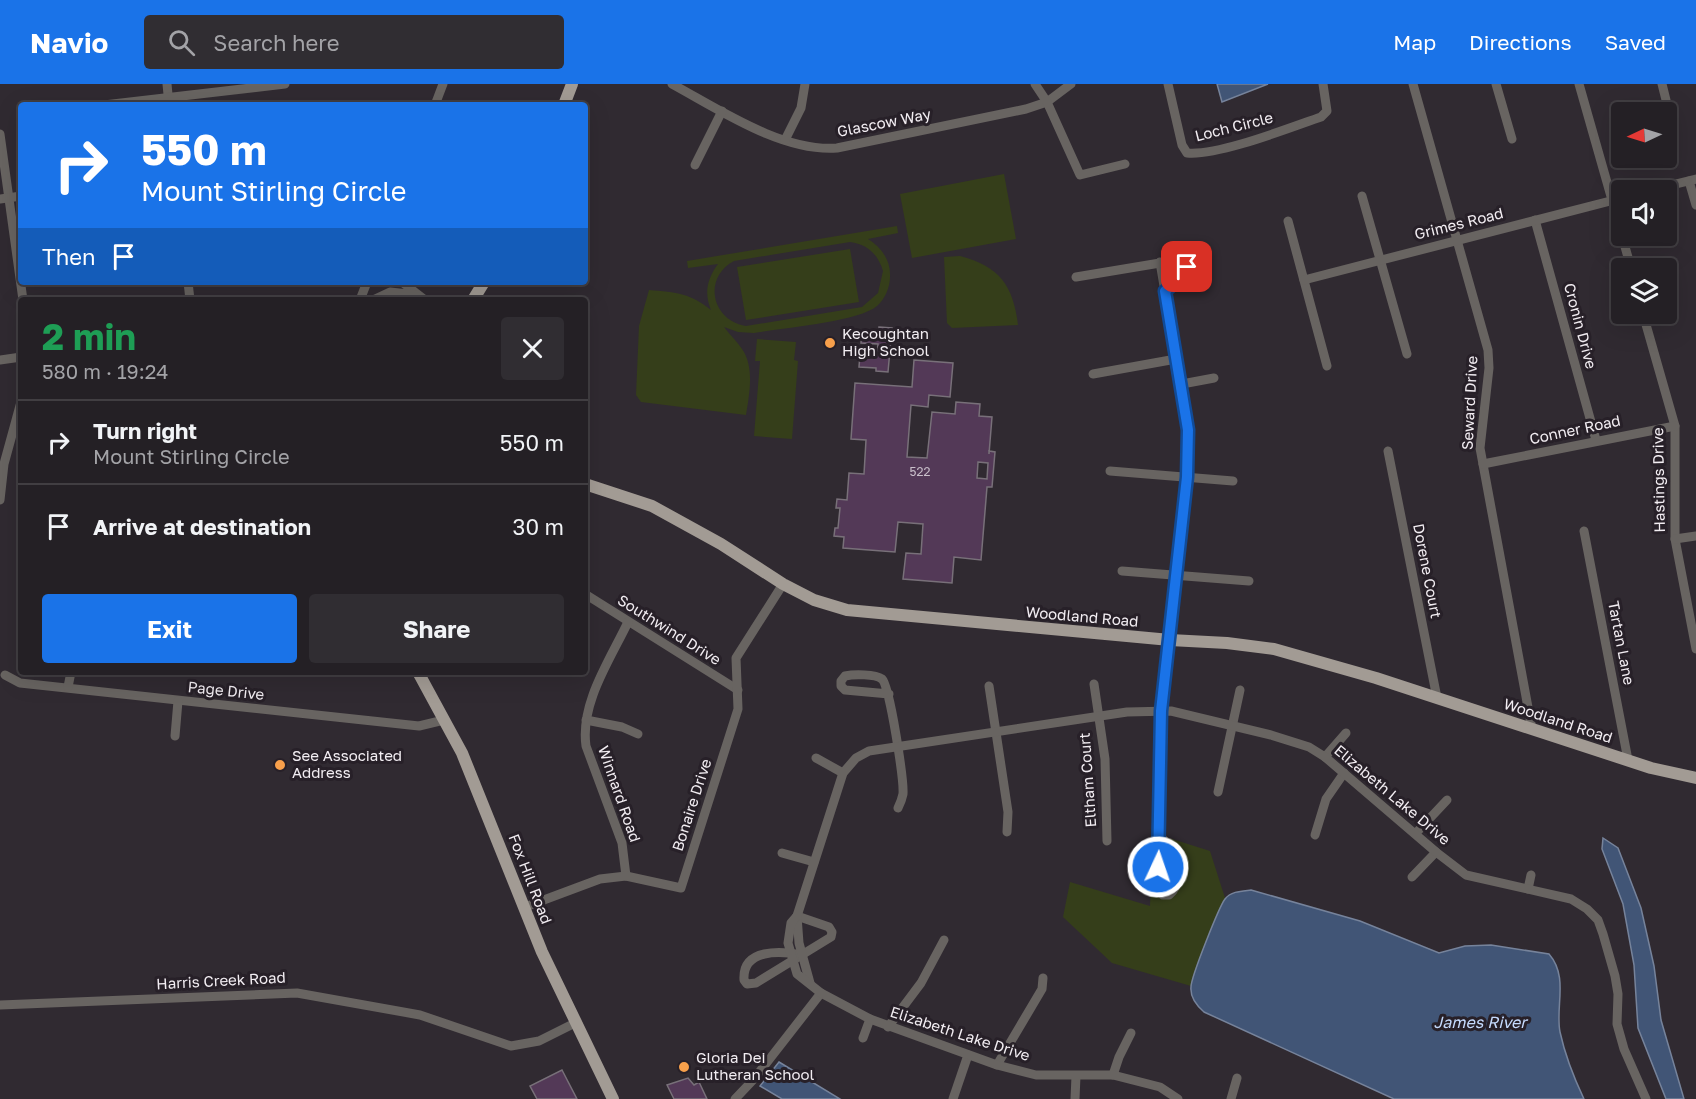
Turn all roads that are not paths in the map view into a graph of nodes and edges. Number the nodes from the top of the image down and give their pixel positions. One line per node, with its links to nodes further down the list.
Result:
1 (167, 84): 15 (street)
2 (285, 84): 15 (street)
3 (443, 84): 18 (street)
4 (572, 84): 19 (main road)
5 (672, 84): 21 (street, Glascow Way)
6 (805, 84): 24 (street)
7 (1035, 84): 20 (street)
8 (1071, 84): 20 (street, Glascow Way)
9 (1168, 84): 10 (street, Loch Circle)
10 (1323, 84)
11 (1413, 84): 36 (street, Seward Drive)
12 (1496, 84): 23 (street)
13 (1579, 84): 28 (street)
14 (1662, 84): 16 (street)
15 (169, 100): 17 (street)
16 (1666, 100)
17 (143, 102)
18 (436, 102)
19 (565, 102)
20 (1047, 102): 24 (street, Glascow Way); 25 (street)
21 (722, 111): 24 (street, Glascow Way); 26 (street)
22 (0, 134): 31 (street)
23 (1512, 139)
24 (785, 140)
25 (1125, 164)
26 (696, 165)
27 (1693, 180): 29 (street); 33 (street)
28 (1611, 181)
29 (1677, 184)
30 (1362, 196): 37 (street)
31 (4, 199): 39 (street)
32 (1611, 201): 34 (street, Grimes Road)
33 (1696, 205)
34 (1535, 220): 36 (street, Grimes Road); 57 (street, Cronin Drive)
35 (1288, 221): 41 (street)
36 (1457, 240): 37 (street, Grimes Road); 60 (street, Seward Drive)
37 (1380, 260): 41 (street, Grimes Road); 47 (street)
38 (1160, 262): 40 (street); 43 (street); 43 (street)
39 (18, 273)
40 (1076, 277)
41 (1304, 280): 51 (street)
42 (406, 285): 45 (street)
43 (1165, 291): 49 (street)
44 (379, 297): 45 (street)
45 (421, 297)
46 (1646, 324): 56 (street, Hastings Drive)
47 (1407, 354)
48 (18, 357): 50 (street)
49 (1176, 358): 52 (street); 54 (street)
50 (0, 360)
51 (1327, 366)
52 (1093, 374)
53 (1214, 378): 54 (street)
54 (1182, 384): 62 (street)
55 (18, 412): 59 (street)
56 (1675, 426): 57 (street, Conner Road); 68 (street, Hastings Drive)
57 (1596, 440): 60 (street, Conner Road)
58 (1388, 451): 86 (street, Dorene Court)
59 (2, 464): 65 (street)
60 (1482, 464): 93 (street, Seward Drive)
61 (1110, 471): 62 (street)
62 (1187, 477): 63 (street); 70 (street)
63 (1233, 482)
64 (588, 485): 72 (main road, Woodland Road)
65 (0, 500)
66 (1584, 531): 101 (street, Tartan Lane)
67 (1696, 536): 68 (street)
68 (1675, 539): 76 (street, Hastings Drive)
69 (1122, 571): 70 (street)
70 (1177, 576): 71 (street); 75 (street)
71 (1249, 581)
72 (783, 584): 75 (main road, Woodland Road); 83 (street, Bonaire Drive)
73 (588, 596): 74 (street, Southwind Drive)
74 (627, 622): 83 (street, Southwind Drive); 91 (street, Winnard Road)
75 (1170, 640): 86 (main road, Woodland Road); 88 (street)
76 (1696, 649)
77 (5, 675): 82 (street, Page Drive)
78 (70, 675): 82 (street)
79 (420, 675): 90 (main road, Fox Hill Road)
80 (1094, 684): 89 (street, Eltham Court)
81 (989, 686): 94 (street)
82 (68, 687): 87 (street, Page Drive)
83 (738, 690): 117 (street, Bonaire Drive)
84 (1240, 690): 92 (street)
85 (889, 694): 85 (street); 98 (street)
86 (1437, 698): 93 (main road, Woodland Road)
87 (178, 701): 90 (street, Page Drive); 97 (street)
88 (1161, 711): 89 (street, Elizabeth Lake Drive); 92 (street, Elizabeth Lake Drive); 111 (street)
89 (1098, 717): 94 (street, Elizabeth Lake Drive); 112 (street, Eltham Court)
90 (444, 720): 120 (main road, Fox Hill Road)
91 (586, 720): 96 (street); 117 (street, Winnard Road)
92 (1232, 725): 99 (street, Elizabeth Lake Drive); 105 (street)
93 (1532, 729): 101 (main road, Woodland Road)
94 (995, 732): 98 (street, Elizabeth Lake Drive); 108 (street)
95 (1346, 733): 99 (street)
96 (638, 734)
97 (175, 736)
98 (897, 747): 102 (street, Elizabeth Lake Drive); 107 (street)
99 (1325, 757): 103 (street, Elizabeth Lake Drive)
100 (816, 758): 102 (street)
101 (1628, 760): 104 (main road, Woodland Road)
102 (843, 773): 115 (street, Elizabeth Lake Drive)
103 (1344, 773): 109 (street, Elizabeth Lake Drive); 110 (street)
104 (1696, 778)
105 (1218, 792)
106 (1447, 800): 109 (street)
107 (898, 808)
108 (1007, 832)
109 (1416, 833): 113 (street, Elizabeth Lake Drive)
110 (1315, 835)
111 (1160, 836): 111 (street)
112 (1107, 841)
113 (1436, 852): 118 (street); 119 (street, Elizabeth Lake Drive)
114 (782, 853): 115 (street)
115 (814, 862): 121 (street, Elizabeth Lake Drive)
116 (1531, 875): 119 (street)
117 (626, 876): 120 (street, Bonaire Drive)
118 (1412, 877)
119 (1528, 889): 145 (street, Elizabeth Lake Drive)
120 (525, 907): 130 (main road, Fox Hill Road)
121 (797, 916): 123 (street, Elizabeth Lake Drive); 123 (street); 124 (street, Elizabeth Lake Drive)
122 (944, 940): 131 (street)
123 (802, 955): 124 (street); 126 (street, Elizabeth Lake Drive)
124 (790, 957): 124 (street); 126 (street, Elizabeth Lake Drive)
125 (1043, 978): 135 (street)
126 (810, 983): 127 (street, Elizabeth Lake Drive)
127 (823, 995): 129 (street, Elizabeth Lake Drive); 140 (street)
128 (0, 1005): 130 (street, Harris Creek Road)
129 (870, 1019): 131 (street, Elizabeth Lake Drive); 133 (street, Elizabeth Lake Drive)
130 (575, 1023): 139 (main road, Fox Hill Road)
131 (888, 1027): 134 (street, Elizabeth Lake Drive)
132 (1131, 1033): 137 (street)
133 (863, 1038)
134 (968, 1055): 135 (street, Elizabeth Lake Drive); 141 (street)
135 (997, 1065): 136 (street, Elizabeth Lake Drive)
136 (1076, 1076): 137 (street, Elizabeth Lake Drive); 142 (street)
137 (1113, 1076): 143 (street, Elizabeth Lake Drive)
138 (1237, 1078): 144 (street)
139 (613, 1099)
140 (735, 1099)
141 (953, 1099)
142 (1075, 1099)
143 (1178, 1099)
144 (1231, 1099)
145 (1646, 1099)

